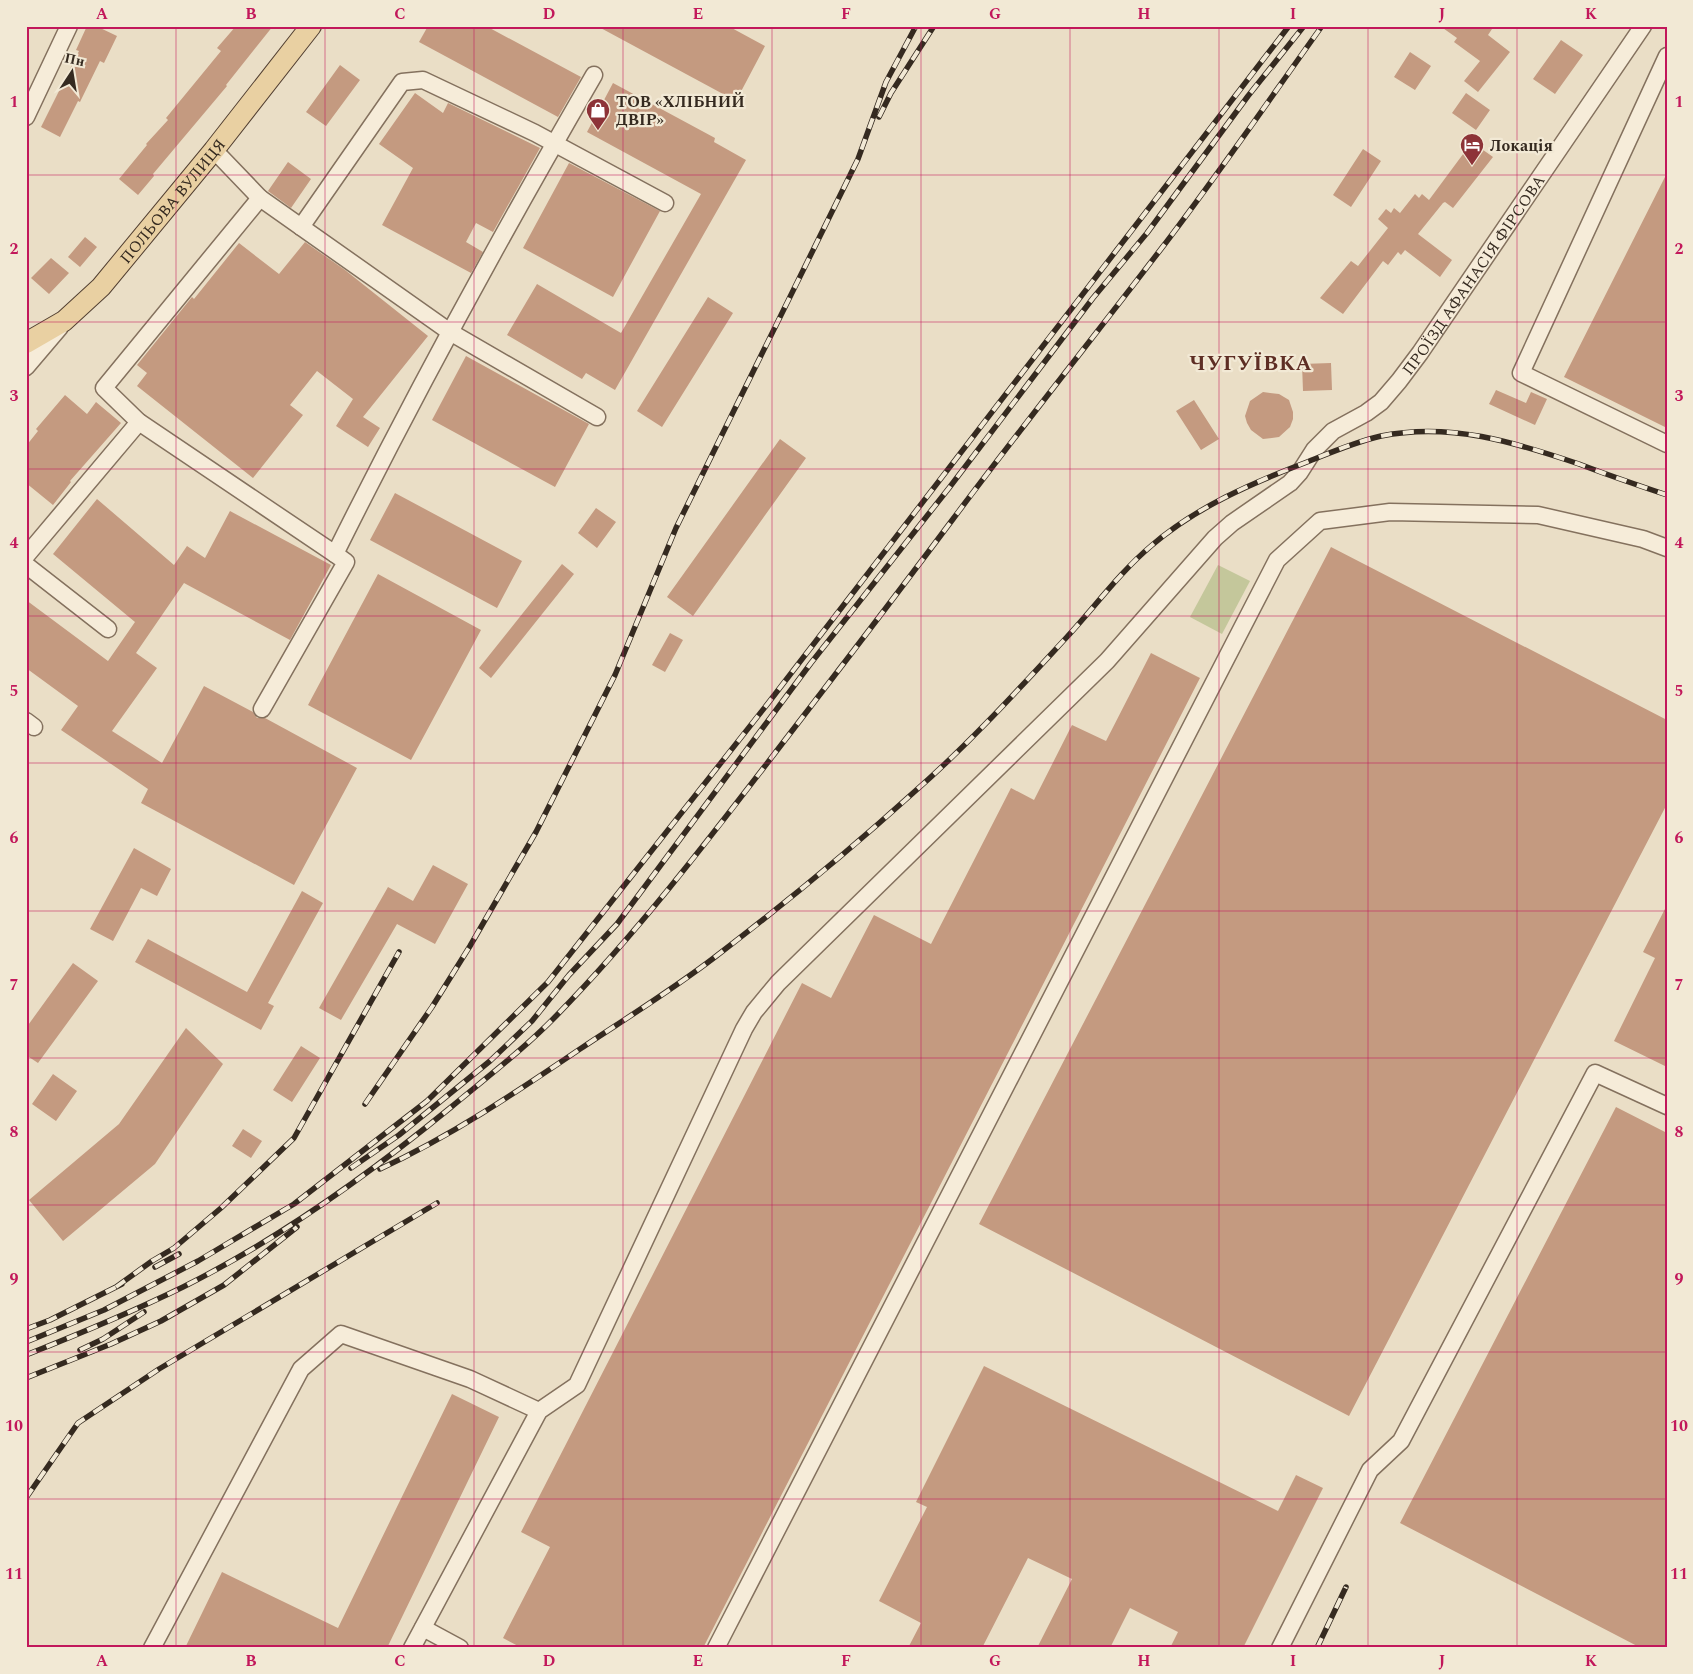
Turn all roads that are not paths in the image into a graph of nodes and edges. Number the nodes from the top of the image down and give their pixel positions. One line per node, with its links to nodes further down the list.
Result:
1 (69, 26): 6 (street)
2 (311, 26): 8 (main road, ПОЛЬОВА ВУЛИЦЯ)
3 (1643, 26): 26 (street, ПРОЇЗД АФАНАСІЯ ФІРСОВА)
4 (1667, 56): 18 (street)
5 (594, 75): 7 (street)
6 (26, 118)
7 (554, 144): 10 (street); 11 (street); 13 (street)
8 (214, 150): 9 (street); 12 (main road, ПОЛЬОВА ВУЛИЦЯ)
9 (260, 198): 11 (street); 17 (street)
10 (665, 203)
11 (301, 227): 13 (street)
12 (64, 321): 14 (main road); 15 (street, ПОЛЬОВА ВУЛИЦЯ)
13 (450, 332): 16 (street); 20 (street)
14 (26, 344)
15 (26, 367)
16 (596, 417)
17 (139, 422): 20 (street); 21 (street)
18 (1667, 444)
19 (1667, 548): 31 (street)
20 (335, 554): 24 (street)
21 (26, 556)
22 (26, 566): 23 (street)
23 (108, 629)
24 (262, 709)
25 (1667, 1106): 32 (street)
26 (539, 1411): 27 (street); 28 (street)
27 (423, 1628): 29 (street); 30 (street)
28 (152, 1648)
29 (412, 1648)
30 (460, 1648)
31 (716, 1648)
32 (1280, 1648)

